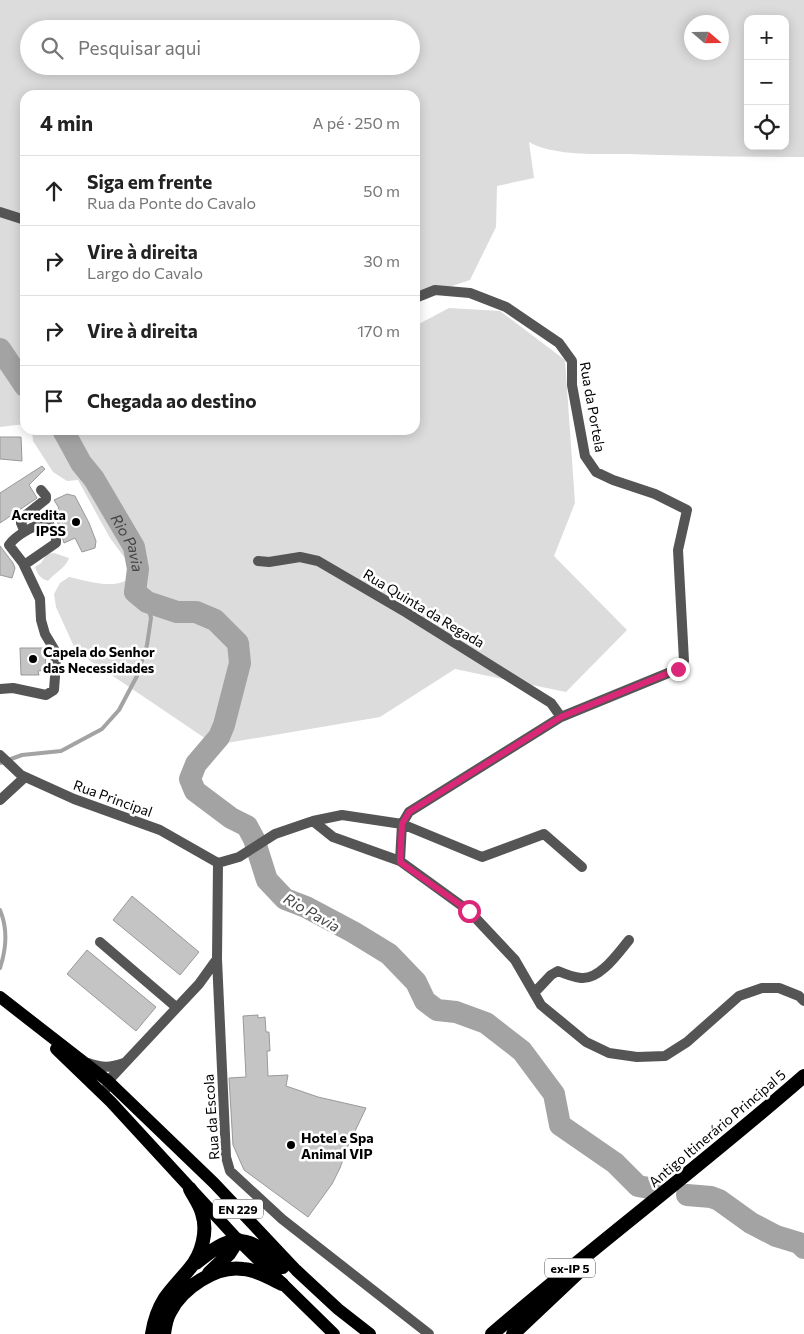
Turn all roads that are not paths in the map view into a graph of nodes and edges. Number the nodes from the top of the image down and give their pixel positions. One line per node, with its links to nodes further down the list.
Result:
1 (0, 212): 2 (street)
2 (20, 218)
3 (420, 296): 10 (street, Rua da Portela)
4 (41, 490): 5 (street)
5 (27, 530): 6 (street); 8 (street)
6 (5, 546): 8 (street)
7 (258, 561): 10 (street, Rua Quinta da Regada)
8 (23, 563): 9 (street)
9 (0, 689)
10 (561, 717): 15 (street)
11 (0, 755): 12 (street, Rua Principal)
12 (25, 777): 13 (street); 17 (street, Rua Principal)
13 (0, 800)
14 (312, 821): 15 (street); 16 (street); 17 (street)
15 (402, 824): 16 (street); 18 (street)
16 (400, 862): 22 (street)
17 (218, 864): 21 (street, Rua da Escola)
18 (582, 867)
19 (629, 940): 22 (street)
20 (100, 942): 25 (street)
21 (217, 959): 25 (street); 46 (street, Rua da Escola)
22 (534, 993): 24 (street)
23 (0, 997): 26 (main road, EN 229)
24 (804, 1001)
25 (176, 1007): 29 (street)
26 (26, 1018): 27 (main road, EN 229); 28 (main road, EN 229)
27 (64, 1056): 31 (street); 33 (main road, EN 229)
28 (83, 1061): 29 (street); 31 (main road, EN 229)
29 (127, 1062): 31 (street); 32 (street)
30 (804, 1076): 36 (highway, Antigo Itinerário Principal 5 / ex-IP 5)
31 (108, 1081): 32 (main road, EN 229); 33 (street)
32 (128, 1099): 35 (main road, EN 229)
33 (111, 1102): 34 (main road, EN 229)
34 (190, 1189): 37 (main road, EN 229); 38 (highway)
35 (231, 1202): 37 (main road); 41 (main road, EN 229)
36 (651, 1205): 47 (highway, Antigo Itinerário Principal 5 / ex-IP 5); 48 (highway, Antigo Itinerário Principal 5 / ex-IP 5)
37 (238, 1240): 38 (highway); 39 (highway); 40 (main road, EN 229); 41 (main road)
38 (191, 1268): 42 (highway)
39 (201, 1280): 40 (highway); 43 (highway)
40 (282, 1284): 44 (main road, EN 229)
41 (321, 1294): 45 (main road, EN 229)
42 (152, 1334)
43 (164, 1334)
44 (334, 1334)
45 (370, 1334)
46 (429, 1334)
47 (492, 1334)
48 (513, 1334)

